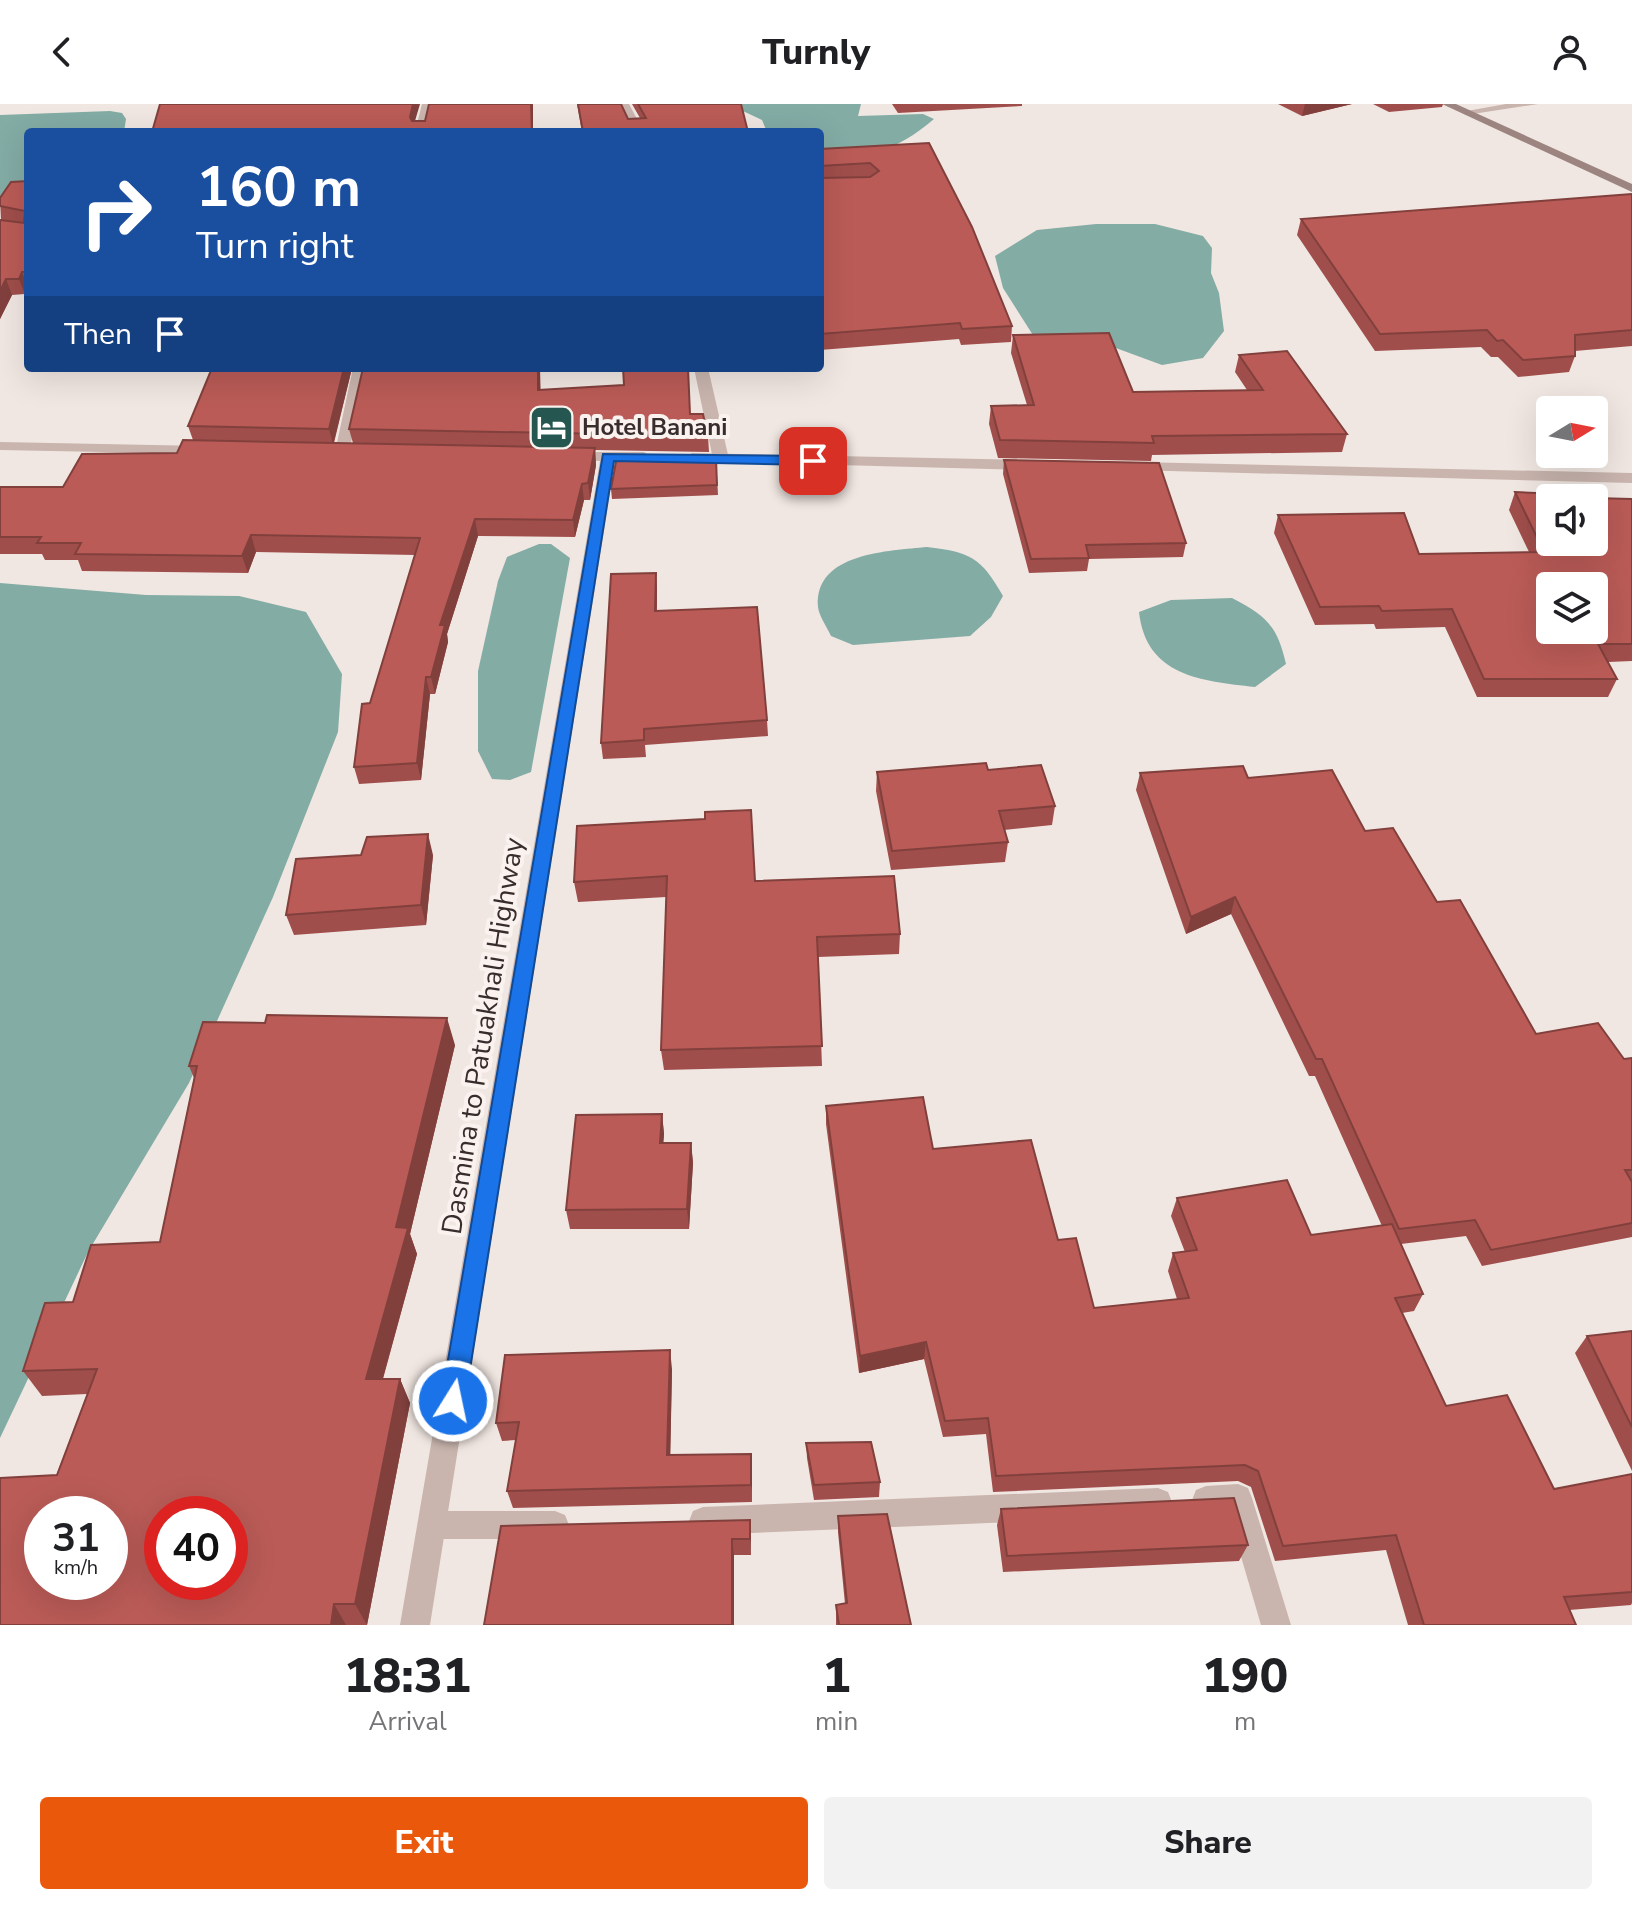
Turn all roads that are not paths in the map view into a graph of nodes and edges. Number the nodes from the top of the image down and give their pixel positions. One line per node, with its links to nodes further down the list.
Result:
1 (427, 104): 6 (street)
2 (624, 104): 7 (street)
3 (1447, 104): 5 (main road)
4 (1533, 104): 5 (street)
5 (1466, 112): 8 (main road)
6 (422, 128)
7 (636, 128)
8 (1632, 188)
9 (359, 372): 13 (street)
10 (702, 372): 16 (street)
11 (0, 446): 12 (street)
12 (217, 450)
13 (342, 452)
14 (545, 456): 15 (street)
15 (608, 457): 16 (street); 21 (street, Dasmina to Patuakhali Highway)
16 (721, 459): 17 (street)
17 (1039, 465)
18 (1118, 467): 19 (street)
19 (1632, 478)
20 (682, 1522): 24 (street)
21 (432, 1525): 22 (street); 23 (street, Dasmina to Patuakhali Highway)
22 (588, 1525)
23 (415, 1625)
24 (1276, 1625)

